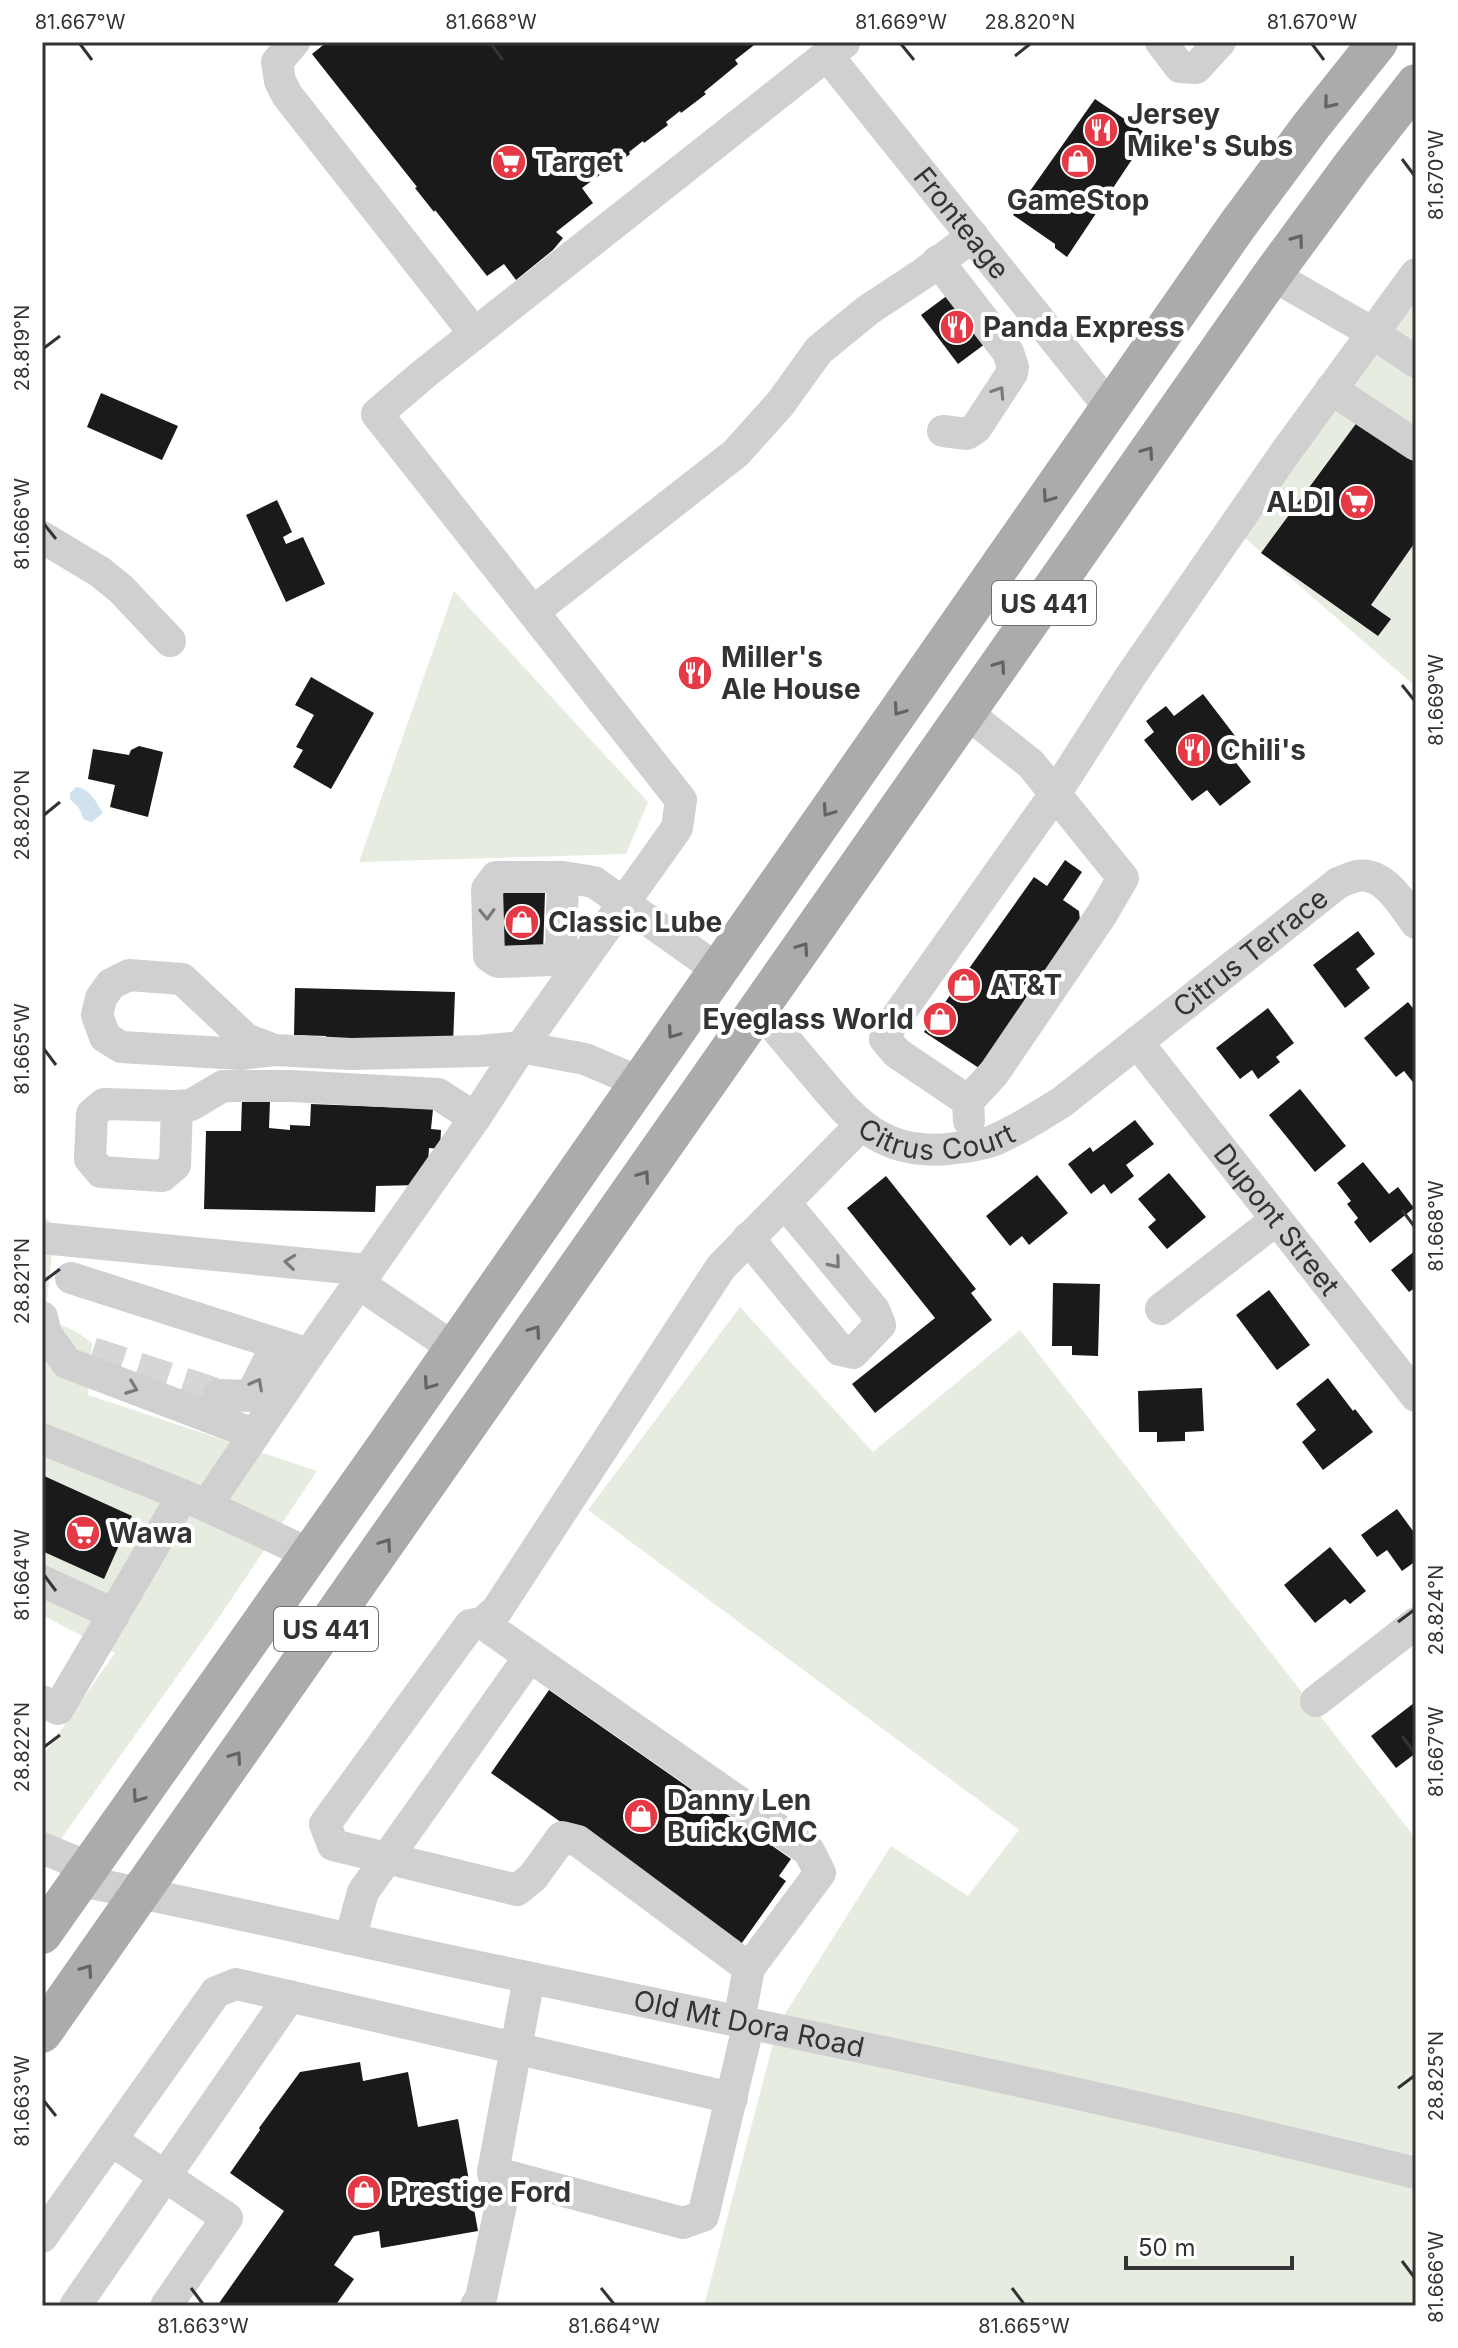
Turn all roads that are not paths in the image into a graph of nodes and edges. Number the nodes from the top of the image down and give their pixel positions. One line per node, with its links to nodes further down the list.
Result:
1 (294, 42): 12 (street)
2 (1161, 42): 3 (street)
3 (1220, 42)
4 (1378, 42): 15 (main road, US 441, one-way to 15)
5 (836, 49): 7 (street, Fronteage); 12 (street)
6 (1416, 84): 9 (main road, US 441, one-way to 6)
7 (973, 236): 8 (street); 15 (street, Fronteage)
8 (938, 261): 16 (street, one-way to 8); 19 (street)
9 (1272, 275): 11 (street); 21 (main road, US 441, one-way to 9)
10 (1412, 289): 11 (street)
11 (1373, 333): 13 (street); 14 (street)
12 (475, 334): 19 (street)
13 (1416, 362)
14 (1331, 389): 17 (street); 22 (street)
15 (1110, 408): 23 (main road, US 441, one-way to 23)
16 (943, 431)
17 (1416, 445)
18 (42, 537): 20 (street)
19 (533, 612): 25 (street)
20 (170, 641)
21 (967, 713): 22 (street); 28 (main road, US 441, one-way to 21)
22 (1055, 794): 33 (street); 33 (street)
23 (798, 854): 27 (main road, US 441); 28 (main road)
24 (563, 877): 25 (street)
25 (624, 903): 27 (street); 30 (street)
26 (1416, 923): 29 (street, Citrus Terrace)
27 (717, 969): 32 (main road, US 441, one-way to 32); 37 (main road)
28 (760, 1009): 36 (street, Citrus Court); 37 (main road, US 441)
29 (1137, 1042): 38 (street, Citrus Court); 40 (street, Dupont Street)
30 (521, 1047): 31 (street); 32 (street); 35 (street)
31 (274, 1050): 31 (street)
32 (639, 1082): 48 (main road, US 441)
33 (968, 1101): 38 (street)
34 (177, 1106): 35 (street)
35 (475, 1118): 43 (street)
36 (861, 1125): 38 (street, Citrus Court); 39 (street)
37 (678, 1127): 67 (main road, US 441, one-way to 37)
38 (971, 1147)
39 (785, 1203): 42 (street); 42 (street, one-way to 42)
40 (1276, 1220): 45 (street); 52 (street, Dupont Street)
41 (42, 1238): 43 (street, one-way to 41)
42 (748, 1238): 59 (street)
43 (363, 1276): 48 (street); 50 (street)
44 (71, 1278): 47 (street)
45 (1161, 1309)
46 (44, 1325): 49 (street); 53 (street, one-way to 53)
47 (277, 1344): 50 (street); 51 (street, one-way to 47)
48 (454, 1348): 56 (main road, US 441, one-way to 56)
49 (92, 1353)
50 (309, 1354): 53 (street)
51 (219, 1395)
52 (1416, 1396)
53 (254, 1434): 55 (street)
54 (42, 1439): 55 (street)
55 (194, 1501): 56 (street); 58 (street)
56 (310, 1554): 66 (main road, US 441, one-way to 66)
57 (42, 1581): 58 (street)
58 (114, 1614): 62 (street)
59 (482, 1623): 61 (street); 65 (street)
60 (1416, 1623): 63 (street)
61 (530, 1656): 65 (street); 70 (street)
62 (42, 1701)
63 (1316, 1701)
64 (42, 1848): 66 (street, Old Mt Dora Road)
65 (385, 1858): 69 (street); 70 (street)
66 (69, 1884): 67 (street, Old Mt Dora Road); 68 (main road, US 441)
67 (141, 1893): 69 (street, Old Mt Dora Road); 74 (main road, US 441, one-way to 67)
68 (42, 1934)
69 (350, 1939): 71 (street, Old Mt Dora Road)
70 (749, 1968): 73 (street)
71 (529, 1978): 73 (street, Old Mt Dora Road); 75 (street)
72 (290, 1996): 75 (street); 77 (street); 80 (street)
73 (744, 2022): 76 (street); 79 (street, Old Mt Dora Road)
74 (42, 2033)
75 (516, 2048): 76 (street); 78 (street)
76 (732, 2098): 78 (street)
77 (111, 2140): 80 (street); 81 (street)
78 (493, 2172): 84 (street)
79 (1416, 2173)
80 (165, 2176): 82 (street); 83 (street)
81 (42, 2237)
82 (75, 2306)
83 (166, 2306)
84 (476, 2306)

